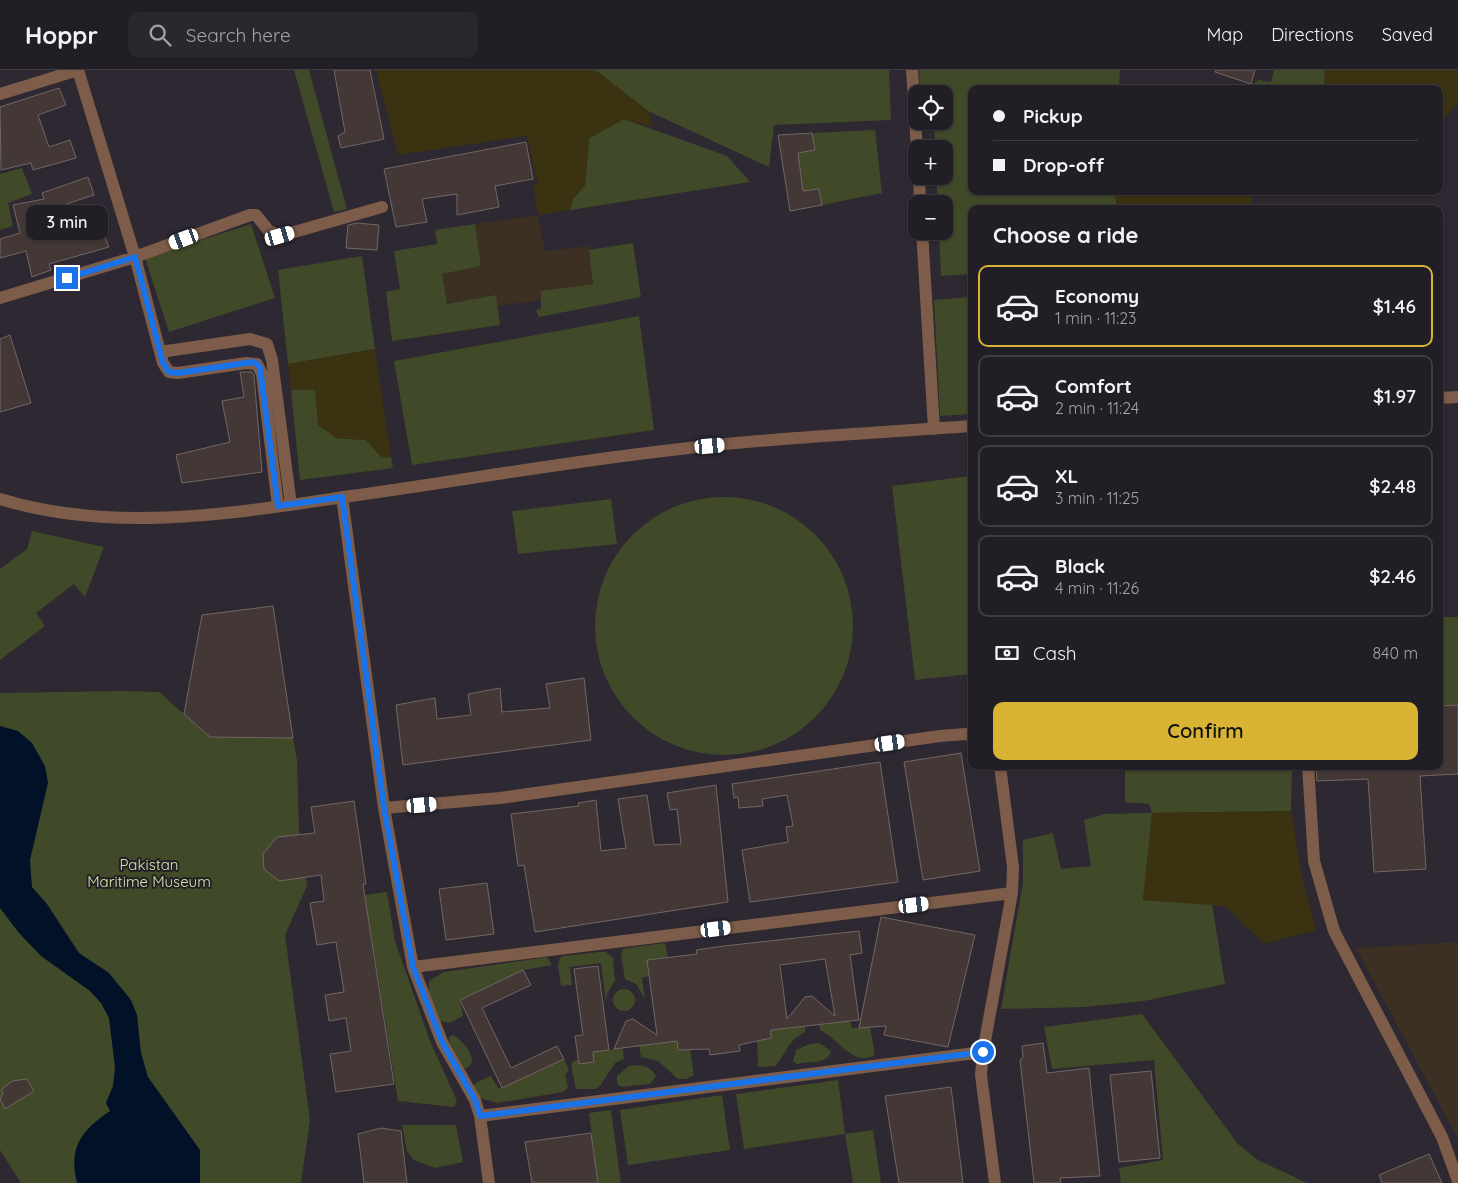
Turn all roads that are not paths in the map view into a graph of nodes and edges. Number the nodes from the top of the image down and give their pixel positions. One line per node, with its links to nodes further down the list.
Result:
1 (78, 70): 3 (street); 7 (street)
2 (912, 70): 4 (street)
3 (0, 94)
4 (916, 140)
5 (382, 207): 7 (street)
6 (923, 240): 13 (street)
7 (135, 257): 8 (street); 9 (street)
8 (0, 298)
9 (160, 352): 16 (street); 16 (street)
10 (1458, 397): 11 (street)
11 (1443, 398)
12 (968, 426): 13 (street)
13 (934, 429): 14 (street)
14 (342, 497): 16 (street); 20 (street)
15 (0, 499): 16 (street)
16 (285, 505)
17 (968, 735): 20 (street)
18 (1001, 770): 21 (street)
19 (1308, 770): 25 (street)
20 (384, 808): 22 (street)
21 (1012, 893): 22 (street); 23 (street)
22 (413, 967): 24 (street)
23 (983, 1052): 24 (street); 27 (street)
24 (480, 1116): 26 (street)
25 (1458, 1182)
26 (489, 1183)
27 (995, 1183)

